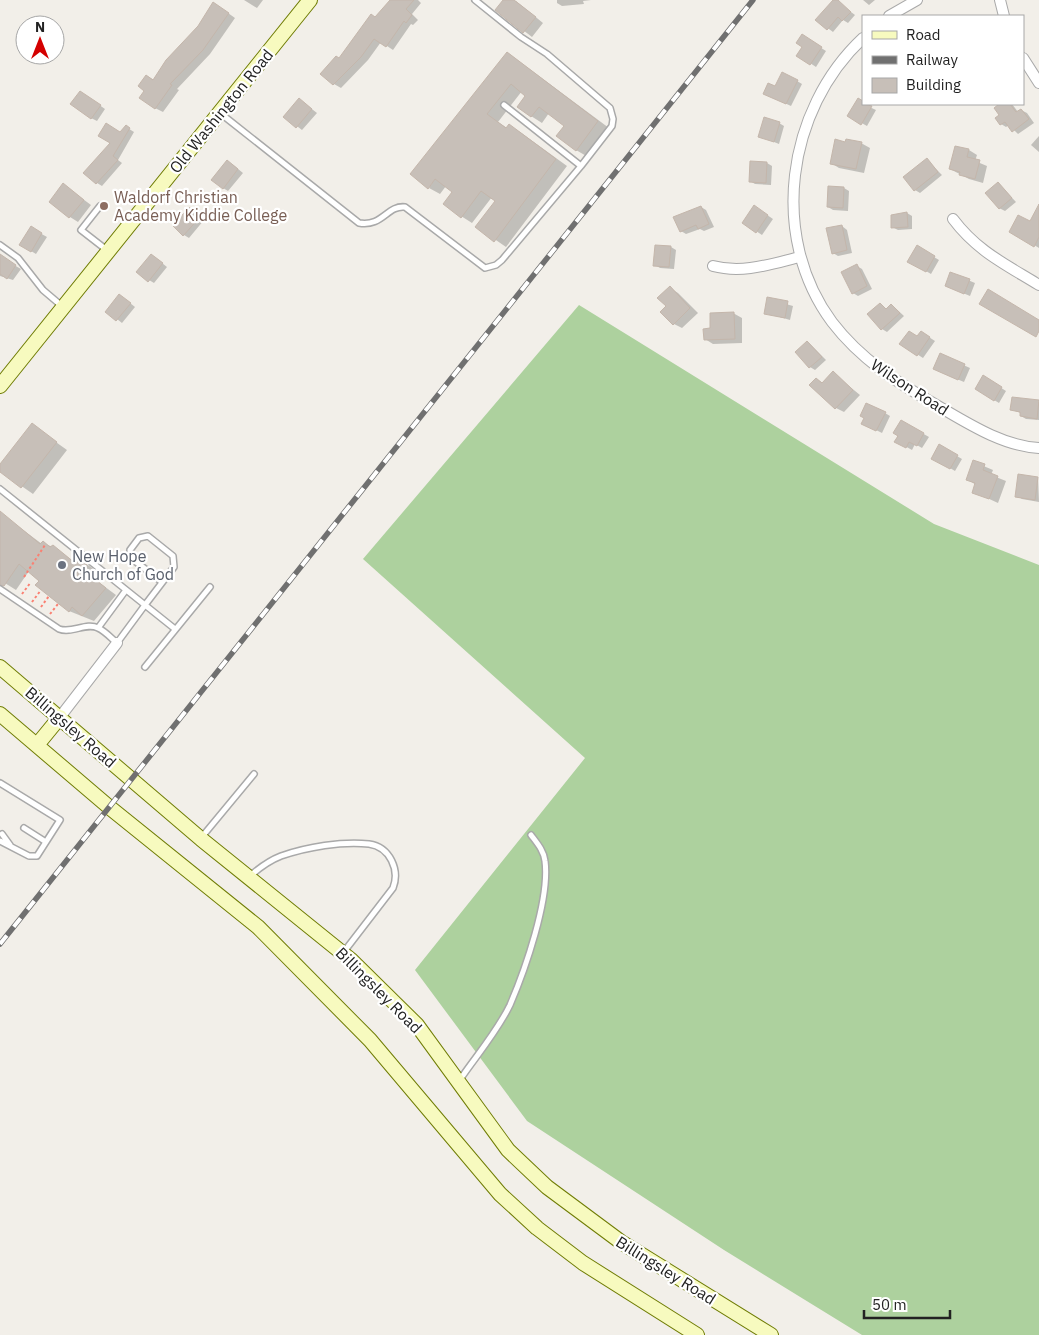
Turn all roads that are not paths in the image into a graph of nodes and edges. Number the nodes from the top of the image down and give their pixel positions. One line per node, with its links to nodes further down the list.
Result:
1 (310, 0): 11 (main road, Old Washington Road)
2 (475, 0): 12 (lane)
3 (917, 0): 5 (street)
4 (1000, 0): 6 (street)
5 (891, 15)
6 (1004, 15)
7 (862, 39): 17 (street, Wilson Road)
8 (1024, 60): 9 (street)
9 (1039, 83)
10 (504, 105): 12 (lane)
11 (220, 112): 12 (lane); 16 (main road, Old Washington Road)
12 (581, 166)
13 (100, 206): 16 (lane)
14 (953, 219): 19 (street)
15 (0, 245): 20 (lane)
16 (109, 251): 20 (main road, Old Washington Road)
17 (800, 257): 18 (street); 22 (street, Wilson Road)
18 (713, 266)
19 (1039, 285)
20 (64, 307): 21 (main road, Old Washington Road)
21 (0, 386)
22 (1039, 448)
23 (0, 489): 27 (lane)
24 (162, 582): 24 (lane); 28 (lane)
25 (210, 587): 30 (lane)
26 (0, 589): 29 (lane)
27 (126, 590): 28 (lane); 29 (lane)
28 (145, 605): 30 (lane); 31 (lane)
29 (98, 628): 31 (lane)
30 (175, 630): 33 (lane)
31 (117, 643): 35 (street)
32 (0, 667): 35 (main road, Billingsley Road)
33 (145, 667)
34 (0, 714): 36 (main road)
35 (60, 717): 36 (main road); 42 (main road, Billingsley Road)
36 (37, 745): 50 (main road)
37 (254, 774): 42 (lane)
38 (0, 783): 44 (lane)
39 (24, 828): 44 (lane)
40 (2, 834): 46 (lane)
41 (531, 835): 49 (lane)
42 (201, 838): 47 (main road, Billingsley Road)
43 (0, 841): 46 (lane)
44 (46, 842): 46 (lane)
45 (0, 846): 46 (lane)
46 (12, 847)
47 (248, 877): 48 (main road, Billingsley Road); 48 (lane)
48 (343, 953): 49 (main road, Billingsley Road)
49 (458, 1081): 51 (main road, Billingsley Road)
50 (697, 1335)
51 (771, 1335)

